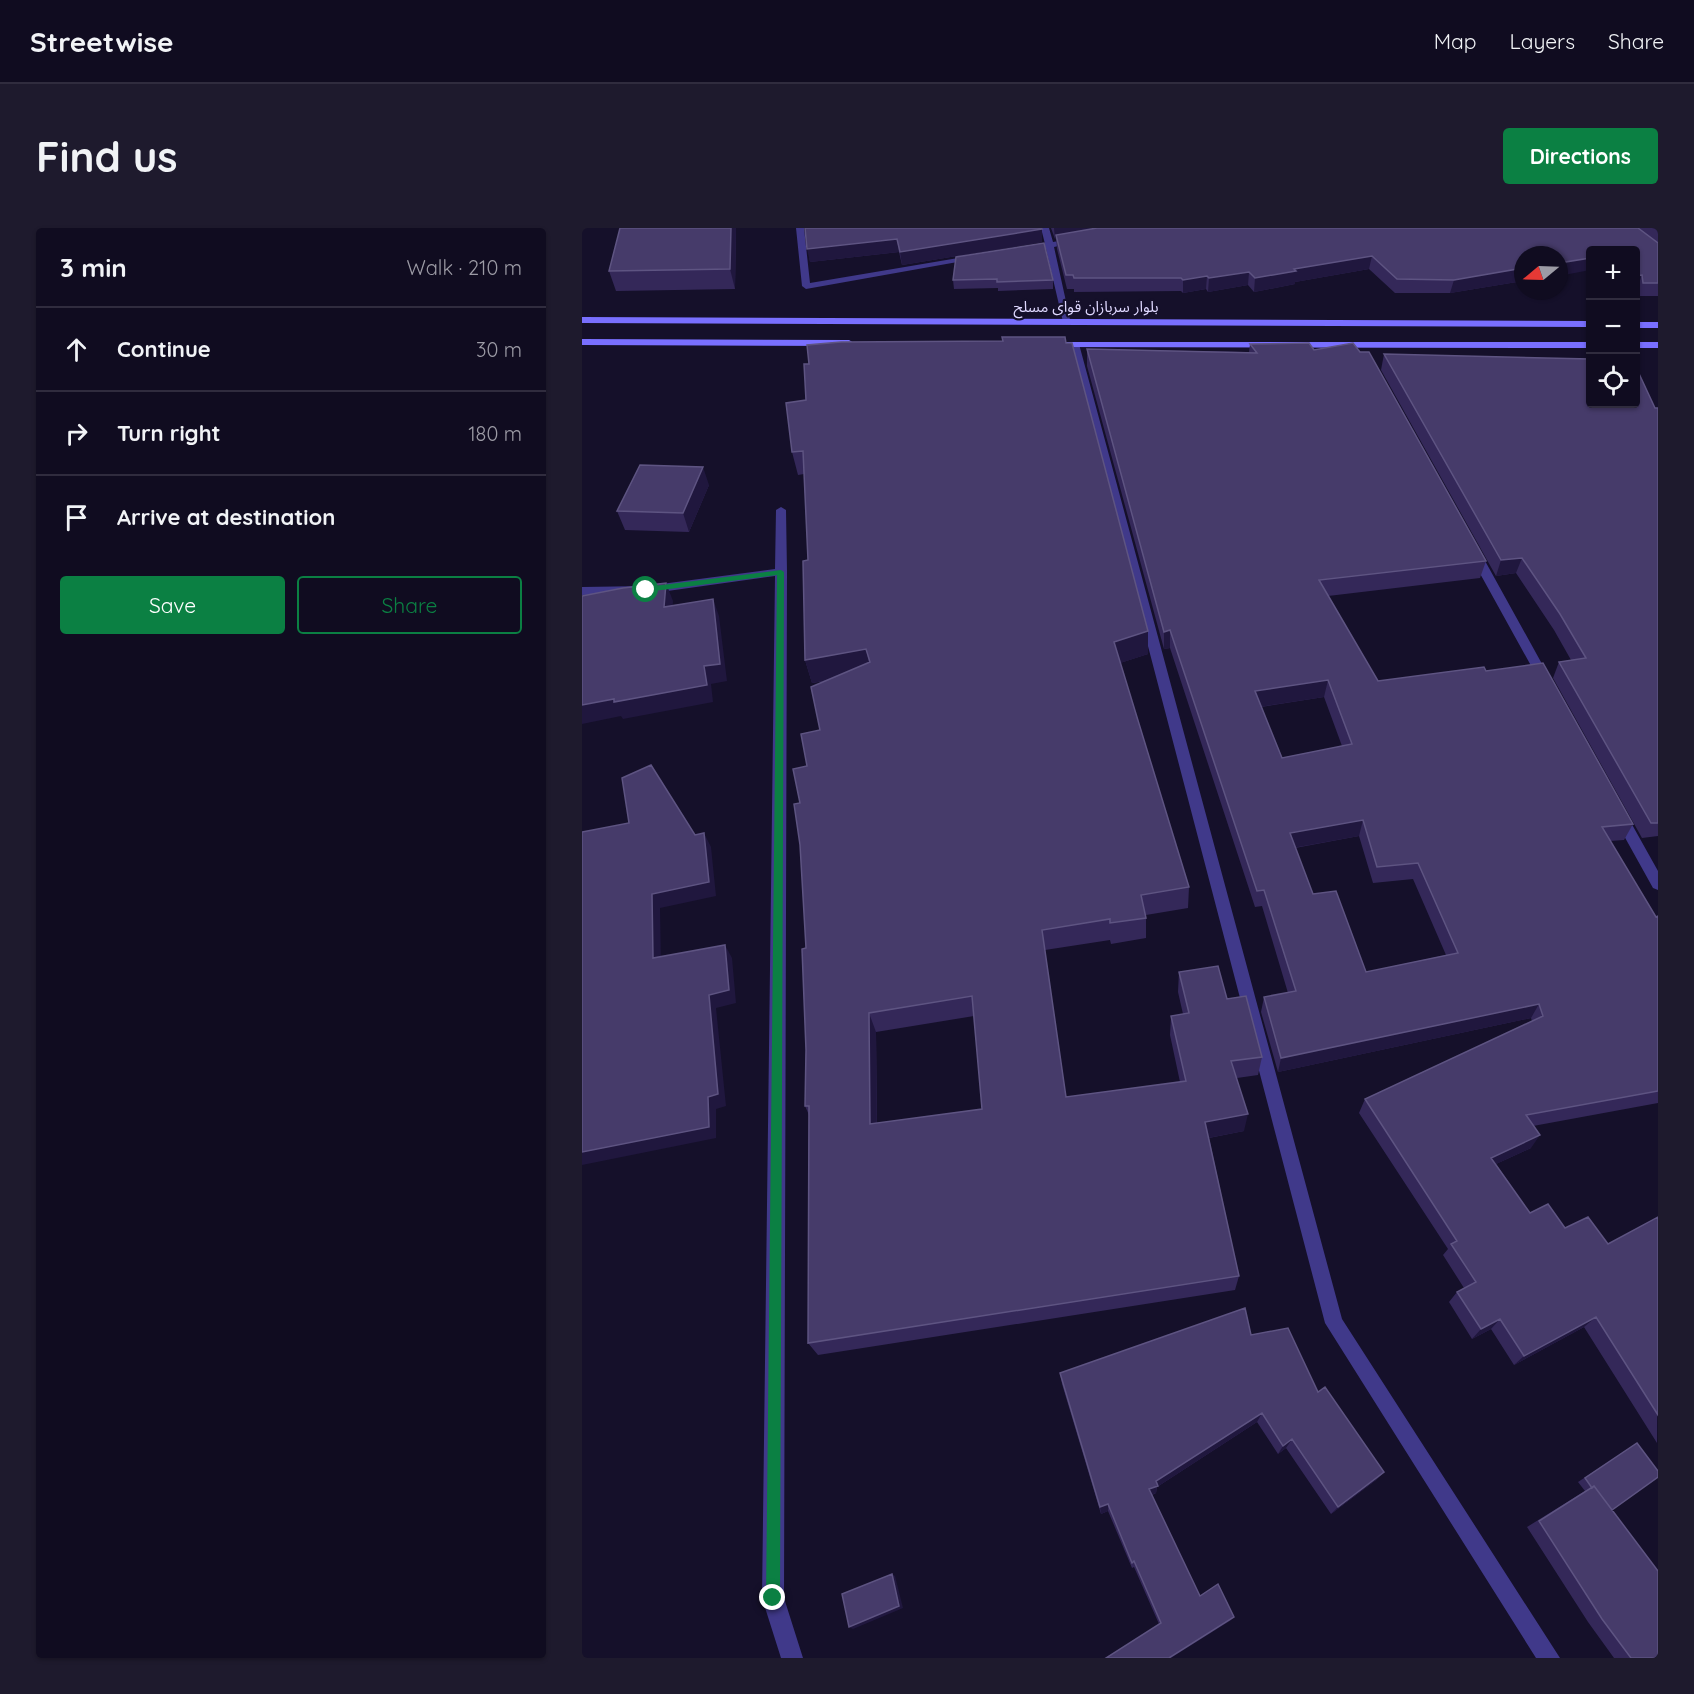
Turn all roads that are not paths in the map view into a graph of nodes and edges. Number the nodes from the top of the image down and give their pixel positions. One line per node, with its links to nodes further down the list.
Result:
1 (800, 228): 6 (street)
2 (1045, 228): 4 (street)
3 (1083, 240): 4 (street)
4 (1048, 246): 5 (street); 8 (street)
5 (1013, 252)
6 (990, 255)
7 (582, 320): 8 (main road, بلوار سربازان قوای مسلح)
8 (1068, 322): 9 (main road, بلوار سربازان قوای مسلح)
9 (1586, 324)
10 (1640, 325): 11 (main road)
11 (1658, 325)
12 (582, 342): 13 (main road)
13 (858, 343)
14 (1038, 344): 15 (main road)
15 (1074, 344): 16 (main road); 27 (street)
16 (1586, 345)
17 (1640, 345): 18 (main road)
18 (1658, 345)
19 (781, 510): 21 (street)
20 (1468, 541): 23 (street)
21 (781, 572): 22 (street); 26 (street)
22 (582, 591)
23 (1555, 697)
24 (1612, 801): 25 (street)
25 (1658, 884)
26 (792, 1658)
27 (1549, 1658)

